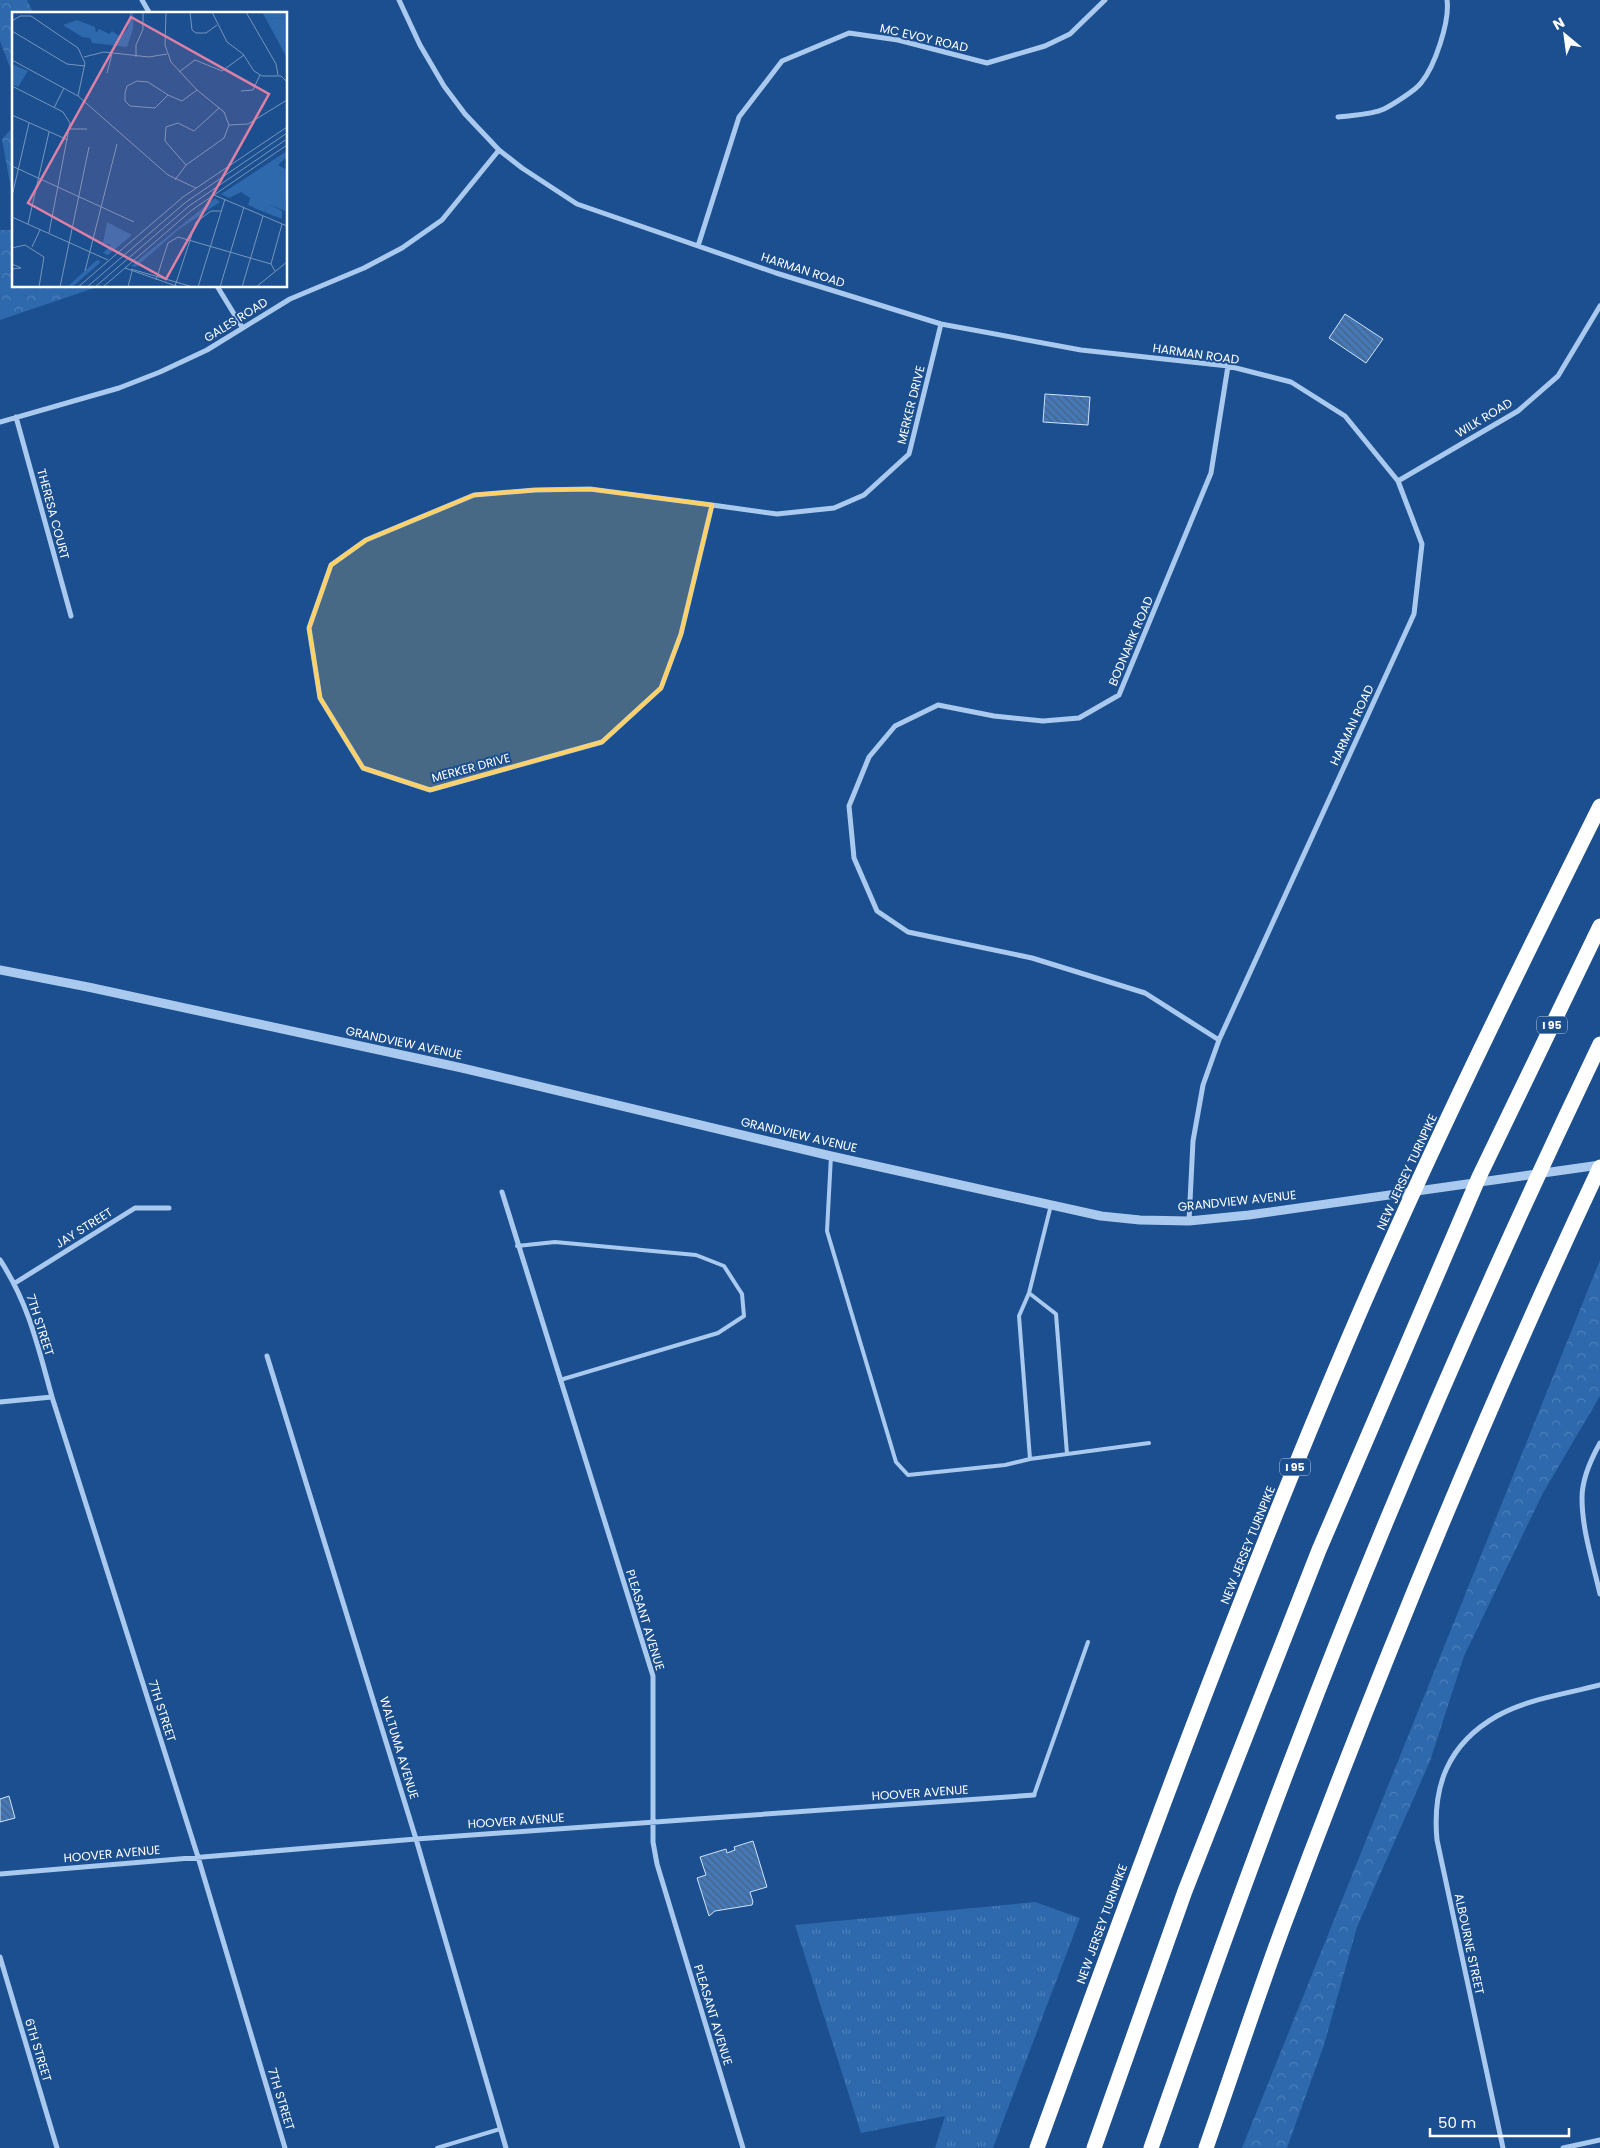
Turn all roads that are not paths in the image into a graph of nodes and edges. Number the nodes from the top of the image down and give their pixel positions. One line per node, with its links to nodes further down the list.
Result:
1 (142, 0): 5 (street)
2 (399, 0): 7 (street, HARMAN ROAD)
3 (1105, 0): 8 (street, MC EVOY ROAD)
4 (1446, 0): 6 (street)
5 (149, 12)
6 (1338, 117)
7 (499, 150): 8 (street, HARMAN ROAD); 12 (street, GALES ROAD)
8 (698, 246): 11 (street, HARMAN ROAD)
9 (218, 288): 12 (street)
10 (1600, 306): 16 (street, WILK ROAD)
11 (941, 324): 13 (street, HARMAN ROAD); 17 (street, MERKER DRIVE)
12 (242, 327): 14 (street, GALES ROAD)
13 (1228, 366): 16 (street, HARMAN ROAD); 22 (street, BODNARIK ROAD)
14 (16, 417): 15 (street, GALES ROAD); 18 (street, THERESA COURT)
15 (0, 422)
16 (1398, 481): 22 (street, HARMAN ROAD)
17 (712, 505): 17 (street, MERKER DRIVE)
18 (70, 616)
19 (1600, 806): 58 (highway, NEW JERSEY TURNPIKE / I 95)
20 (1600, 926): 59 (highway, I 95)
21 (0, 970): 24 (street, GRANDVIEW AVENUE)
22 (1219, 1040): 29 (street, HARMAN ROAD)
23 (1600, 1044): 60 (highway)
24 (831, 1156): 27 (street, GRANDVIEW AVENUE); 41 (lane)
25 (1600, 1166): 29 (street, GRANDVIEW AVENUE); 61 (highway)
26 (502, 1192): 30 (street, PLEASANT AVENUE)
27 (1051, 1205): 29 (street, GRANDVIEW AVENUE); 33 (lane)
28 (170, 1208): 32 (street, JAY STREET)
29 (1190, 1221)
30 (518, 1246): 35 (street, PLEASANT AVENUE); 35 (lane)
31 (0, 1260): 32 (street, 7TH STREET)
32 (15, 1283): 36 (street, 7TH STREET)
33 (1028, 1293): 40 (lane); 41 (lane)
34 (267, 1356): 47 (street, WALTUMA AVENUE)
35 (560, 1380): 46 (street, PLEASANT AVENUE)
36 (52, 1397): 37 (street); 48 (street, 7TH STREET)
37 (0, 1402)
38 (1149, 1443): 40 (lane)
39 (1600, 1443): 42 (street)
40 (1067, 1454): 41 (lane)
41 (1030, 1459)
42 (1600, 1594)
43 (1088, 1642): 45 (lane)
44 (1600, 1685): 62 (street, ALBOURNE STREET)
45 (1034, 1795): 46 (street, HOOVER AVENUE)
46 (653, 1821): 47 (street, HOOVER AVENUE); 57 (street, PLEASANT AVENUE)
47 (416, 1839): 48 (street, HOOVER AVENUE); 51 (street, WALTUMA AVENUE)
48 (198, 1857): 49 (street, HOOVER AVENUE); 54 (street, 7TH STREET)
49 (0, 1874)
50 (0, 1957): 53 (street, 6TH STREET)
51 (500, 2129): 55 (lane); 56 (street, WALTUMA AVENUE)
52 (1600, 2140): 63 (street)
53 (57, 2148)
54 (285, 2148)
55 (437, 2148)
56 (506, 2148)
57 (742, 2148)
58 (1037, 2148)
59 (1094, 2148)
60 (1151, 2148)
61 (1206, 2148)
62 (1503, 2148)
63 (1563, 2148)

